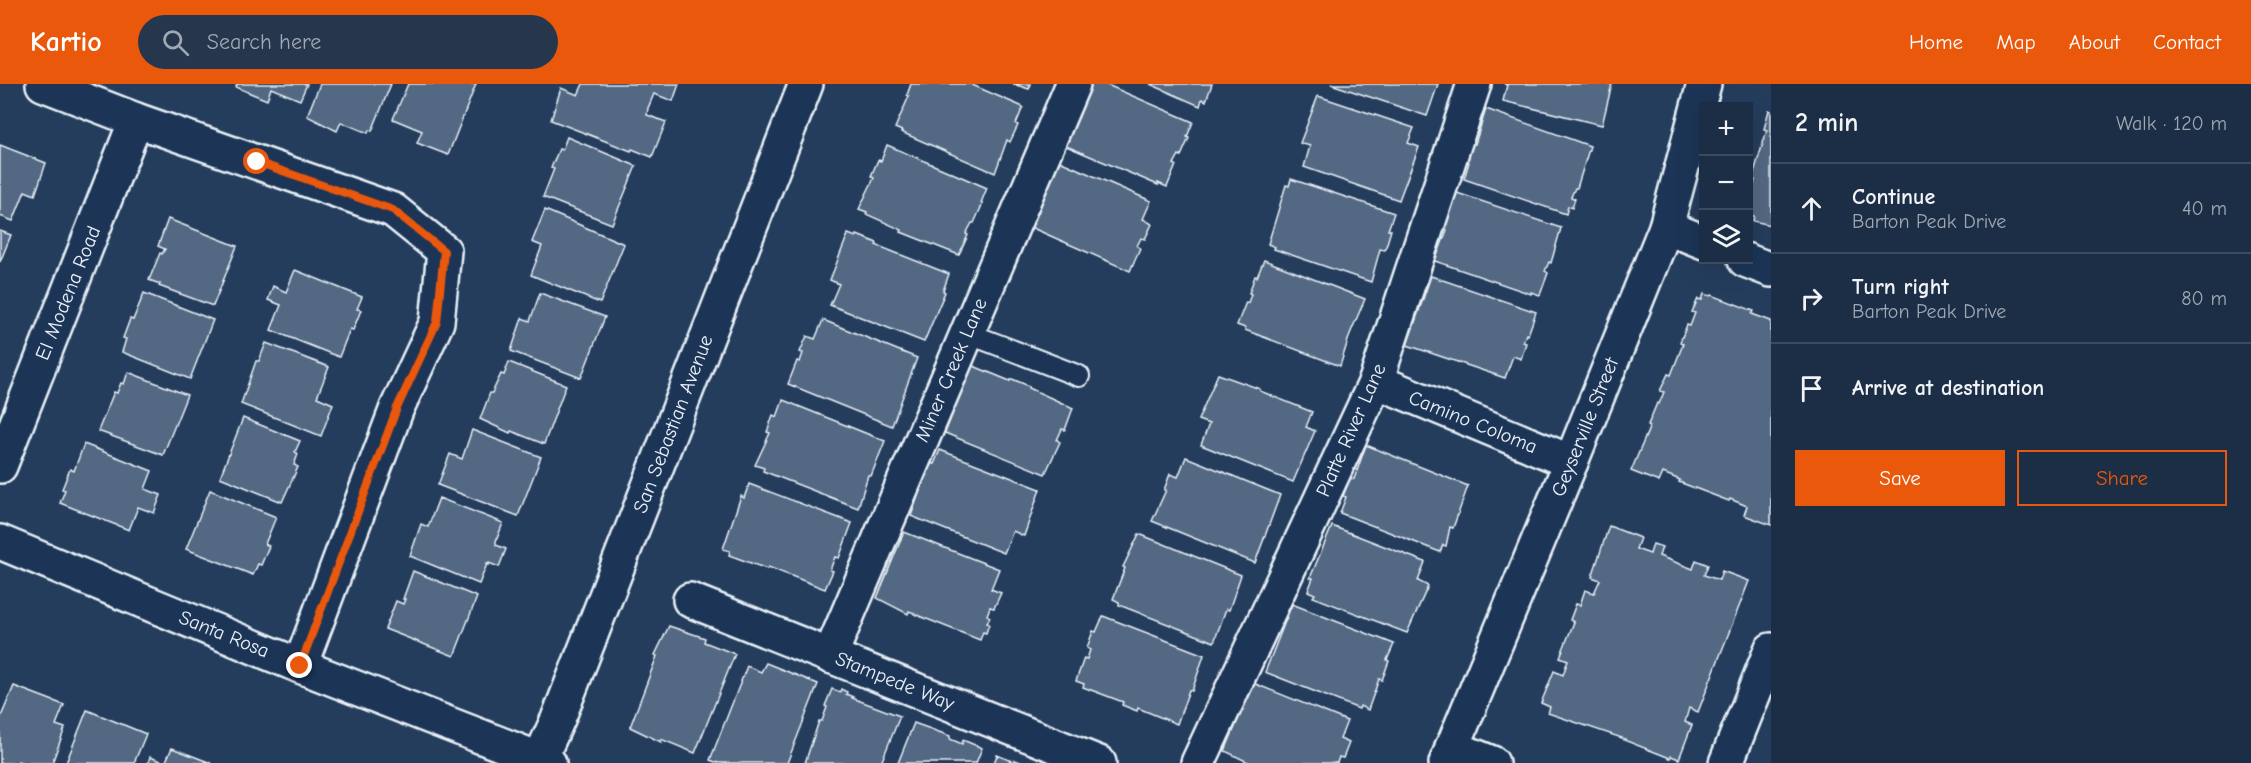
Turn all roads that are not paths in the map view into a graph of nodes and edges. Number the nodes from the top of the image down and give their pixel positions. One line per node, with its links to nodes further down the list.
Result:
1 (43, 84): 6 (street)
2 (806, 84): 22 (street, San Sebastian Avenue)
3 (1073, 84): 11 (street, Miner Creek Lane)
4 (1474, 84): 13 (street, Platte River Lane)
5 (1704, 84): 7 (street, Geyserville Street)
6 (136, 120): 15 (street, El Modena Road); 20 (street)
7 (1666, 227): 8 (street); 14 (street, Geyserville Street)
8 (1699, 240)
9 (1753, 263): 10 (street)
10 (1771, 270)
11 (967, 333): 12 (lane); 19 (street, Miner Creek Lane)
12 (1079, 376)
13 (1376, 381): 14 (street, Camino Coloma); 24 (street, Platte River Lane)
14 (1571, 462): 21 (street, Geyserville Street)
15 (0, 466)
16 (0, 542): 20 (street, Santa Rosa)
17 (690, 600): 19 (street, Stampede Way)
18 (1771, 650): 26 (street)
19 (830, 656): 23 (street, Stampede Way)
20 (300, 666): 22 (street, Santa Rosa)
21 (1449, 755): 25 (street)
22 (542, 762)
23 (1099, 763)
24 (1198, 763)
25 (1492, 763)
26 (1726, 763)

